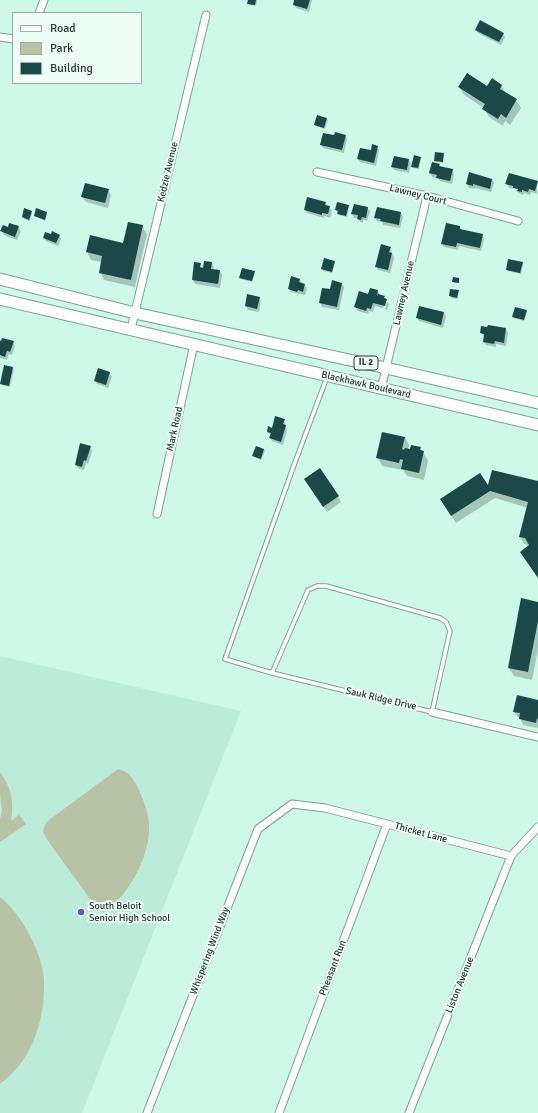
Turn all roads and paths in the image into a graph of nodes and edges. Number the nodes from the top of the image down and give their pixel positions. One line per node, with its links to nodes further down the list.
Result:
1 (44, 0): 2 (street)
2 (39, 12)
3 (206, 15): 11 (street, Kedzie Avenue)
4 (0, 37): 5 (street)
5 (12, 39)
6 (317, 172): 7 (street, Lawney Court)
7 (427, 196): 8 (street, Lawney Court); 14 (street, Lawney Avenue)
8 (518, 221)
9 (0, 279): 11 (main road, IL 2)
10 (0, 299): 12 (main road, IL 2)
11 (135, 313): 12 (street, Kedzie Avenue); 14 (main road, Blackhawk Boulevard / IL 2)
12 (131, 329): 13 (main road, IL 2)
13 (194, 344): 15 (main road, Blackhawk Boulevard / IL 2); 19 (street, Mark Road)
14 (386, 368): 16 (street, Lawney Avenue); 17 (main road, Blackhawk Boulevard / IL 2)
15 (328, 376): 16 (main road, Blackhawk Boulevard / IL 2); 20 (lane, Sauk Ridge Drive)
16 (381, 389): 18 (main road, Blackhawk Boulevard / IL 2)
17 (538, 403)
18 (538, 425)
19 (157, 514)
20 (272, 673): 21 (lane, Sauk Ridge Drive); 21 (lane)
21 (432, 712): 22 (street, Sauk Ridge Drive)
22 (538, 737)
23 (292, 804): 24 (street, Thicket Lane); 27 (street, Whispering Wind Way)
24 (387, 824): 26 (street, Thicket Lane); 28 (street, Pheasant Run)
25 (538, 827): 26 (street)
26 (510, 856): 29 (street, Liston Avenue)
27 (146, 1113)
28 (279, 1113)
29 (408, 1113)

